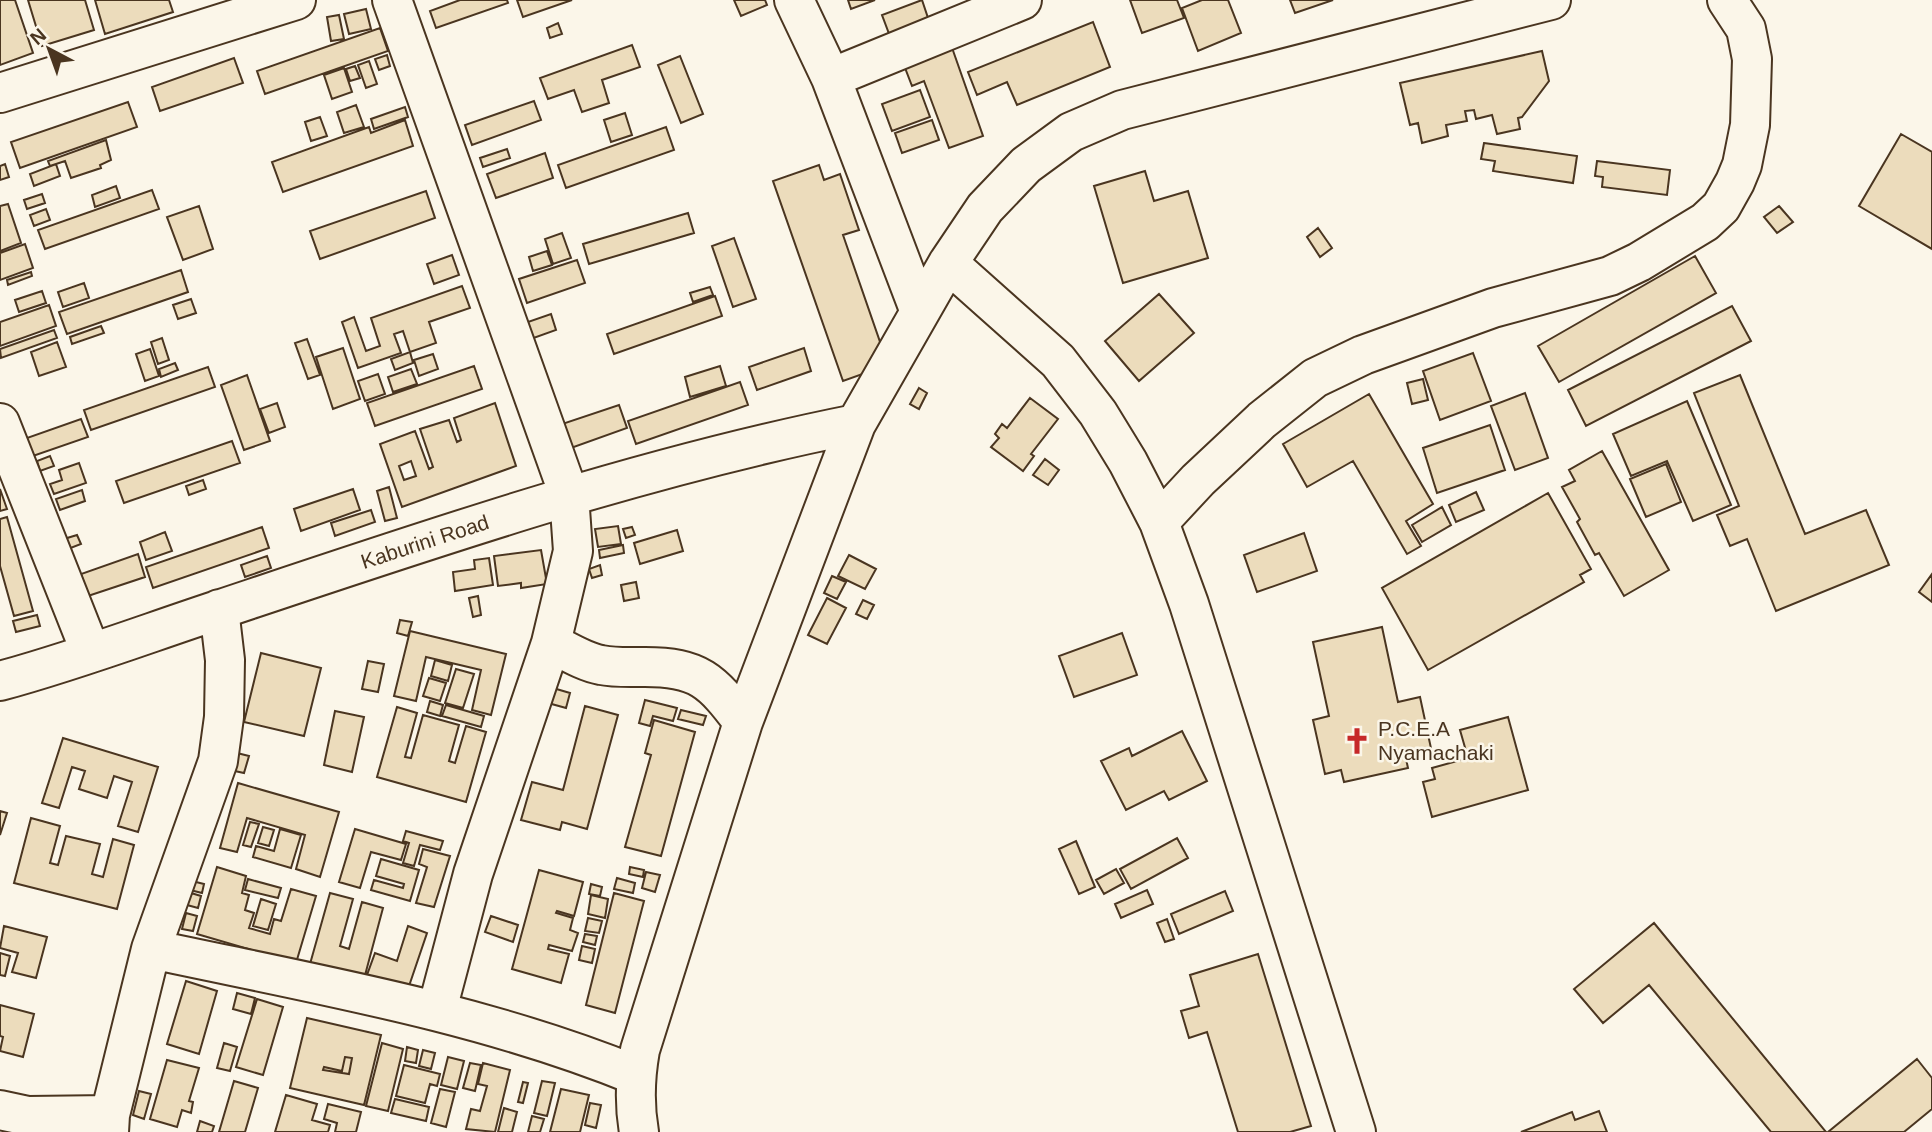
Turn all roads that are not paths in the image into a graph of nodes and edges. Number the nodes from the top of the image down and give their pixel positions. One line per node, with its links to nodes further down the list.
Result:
1 (296, 0): 8 (street)
2 (392, 0): 13 (street)
3 (794, 0): 7 (street)
4 (1022, 0): 7 (street)
5 (1551, 0): 9 (street)
6 (1727, 0): 14 (street)
7 (831, 78): 10 (street)
8 (0, 93)
9 (948, 263): 10 (street); 14 (street)
10 (920, 312): 12 (street)
11 (0, 424): 17 (street)
12 (856, 425): 13 (street, Kaburini Road); 19 (street)
13 (569, 495): 15 (street, Kaburini Road); 16 (street)
14 (1159, 522): 26 (street)
15 (219, 609): 17 (street, Kaburini Road); 20 (street)
16 (551, 643): 19 (street); 21 (street)
17 (91, 653): 18 (street, Kaburini Road)
18 (0, 681)
19 (743, 722): 22 (street)
20 (151, 949): 21 (street); 24 (street)
21 (437, 1010): 22 (street)
22 (635, 1075): 25 (street)
23 (0, 1110): 24 (street)
24 (110, 1123)
25 (639, 1132)
26 (1356, 1132)

